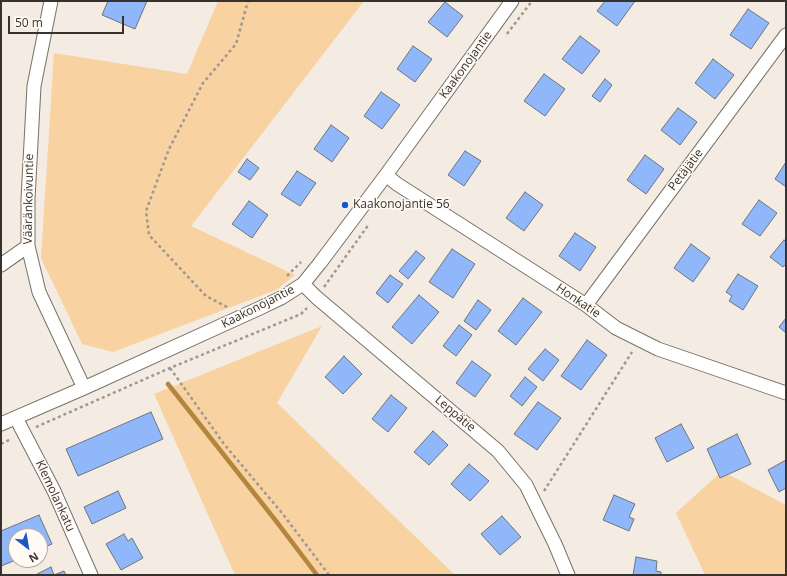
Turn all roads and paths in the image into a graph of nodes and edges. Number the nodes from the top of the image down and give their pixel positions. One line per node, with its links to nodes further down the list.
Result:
1 (51, 1): 9 (street, Vääränkoivuntie)
2 (248, 1): 16 (path)
3 (512, 1): 7 (street, Kaakonojantie)
4 (532, 1): 6 (path)
5 (786, 35): 15 (street, Petäjätie)
6 (504, 39)
7 (386, 175): 13 (street, Kaakonojantie); 15 (street, Honkatie)
8 (373, 218): 14 (path)
9 (28, 246): 11 (street); 19 (street, Vääränkoivuntie)
10 (301, 261): 12 (path)
11 (1, 265)
12 (282, 280)
13 (303, 284): 14 (street, Leppätie); 19 (street, Kaakonojantie)
14 (316, 297): 18 (path); 25 (street, Leppätie)
15 (586, 305): 17 (street, Honkatie)
16 (231, 310)
17 (640, 340): 20 (street, Honkatie); 25 (path)
18 (170, 368): 23 (path); 27 (path)
19 (84, 388): 21 (street, Kaakonojantie)
20 (786, 393)
21 (16, 418): 22 (street, Kaakonojantie); 23 (street, Klemolankatu)
22 (1, 424)
23 (24, 432): 24 (path); 26 (street, Klemolankatu)
24 (1, 443)
25 (535, 505): 28 (street, Leppätie)
26 (91, 575)
27 (329, 575)
28 (568, 575)

